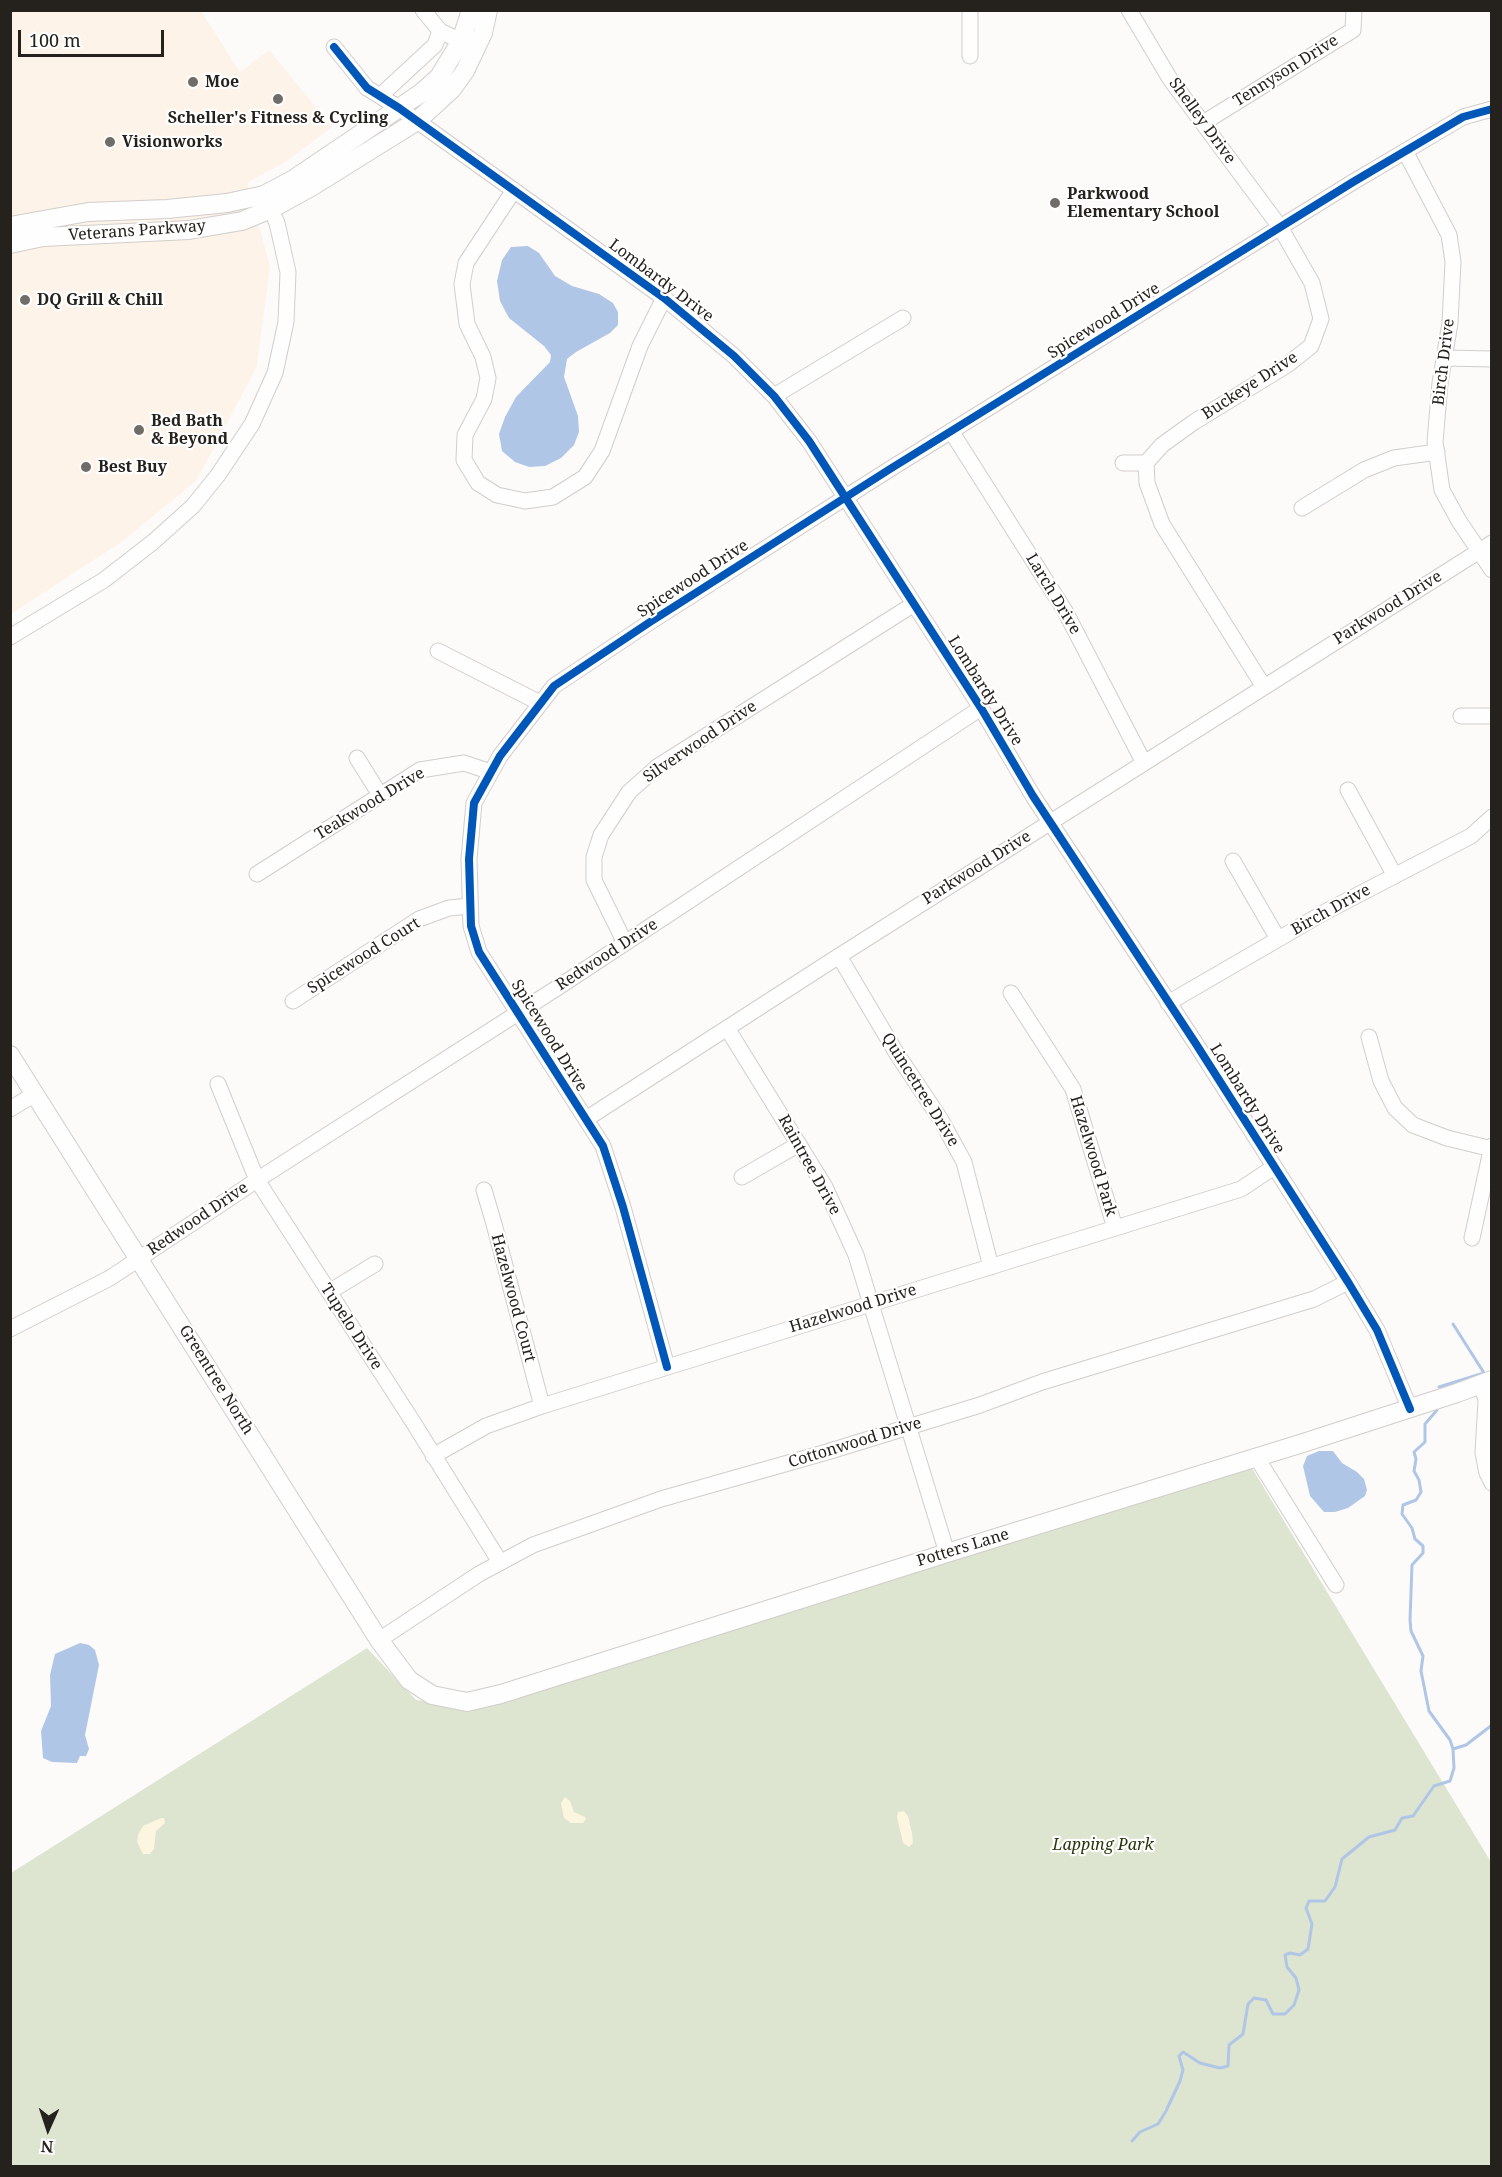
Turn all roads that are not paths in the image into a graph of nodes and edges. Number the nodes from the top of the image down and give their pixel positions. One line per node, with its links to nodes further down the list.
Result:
1 (423, 10): 7 (street)
2 (471, 10): 8 (main road, Veterans Parkway)
3 (488, 10): 14 (main road, Veterans Parkway)
4 (970, 10): 10 (street)
5 (1354, 10): 15 (street, Tennyson Drive)
6 (1130, 11): 15 (street, Shelley Drive)
7 (440, 32): 8 (street); 11 (street)
8 (461, 41): 12 (main road, Veterans Parkway)
9 (334, 47): 11 (street, Lombardy Drive)
10 (969, 56)
11 (380, 96): 12 (street, Lombardy Drive)
12 (399, 108): 14 (street, Lombardy Drive); 18 (main road, Veterans Parkway)
13 (1491, 109): 16 (street, Spicewood Drive)
14 (417, 121): 17 (street, Lombardy Drive); 18 (main road, Veterans Parkway)
15 (1203, 123): 20 (street, Shelley Drive)
16 (1405, 151): 20 (street, Spicewood Drive); 24 (street, Birch Drive)
17 (514, 190): 22 (street, Lombardy Drive); 22 (street)
18 (267, 202): 19 (main road, Veterans Parkway); 21 (main road, Veterans Parkway); 36 (street)
19 (10, 226)
20 (1280, 227): 27 (street, Spicewood Drive); 30 (street, Buckeye Drive)
21 (10, 244)
22 (664, 298): 26 (street, Lombardy Drive)
23 (903, 318): 26 (street)
24 (1444, 358): 25 (street); 28 (street, Birch Drive)
25 (1491, 359)
26 (774, 396): 31 (street, Lombardy Drive)
27 (951, 431): 31 (street, Spicewood Drive); 44 (street, Larch Drive)
28 (1437, 452): 32 (street); 33 (street, Birch Drive)
29 (1123, 463): 30 (street)
30 (1146, 464): 38 (street)
31 (845, 498): 35 (street, Lombardy Drive); 39 (street, Spicewood Drive)
32 (1302, 508)
33 (1485, 547): 34 (street, Birch Drive); 38 (street, Parkwood Drive)
34 (1491, 570)
35 (914, 604): 40 (street, Lombardy Drive); 55 (street, Silverwood Drive)
36 (10, 637)
37 (438, 651): 39 (street)
38 (1264, 687): 44 (street, Parkwood Drive)
39 (540, 703): 45 (street, Spicewood Drive)
40 (981, 708): 49 (street, Lombardy Drive); 55 (street, Redwood Drive)
41 (1461, 716): 42 (street)
42 (1491, 716)
43 (357, 758): 47 (street)
44 (1144, 763): 49 (street, Parkwood Drive)
45 (491, 772): 47 (street, Teakwood Drive); 53 (street, Spicewood Drive)
46 (1348, 790): 52 (street)
47 (380, 795): 51 (street, Teakwood Drive)
48 (1491, 817): 52 (street, Birch Drive)
49 (1050, 822): 56 (street, Parkwood Drive); 59 (street, Lombardy Drive)
50 (1233, 861): 54 (street)
51 (257, 873)
52 (1395, 876): 54 (street, Birch Drive)
53 (470, 906): 58 (street, Spicewood Court); 60 (street, Spicewood Drive)
54 (1278, 939): 59 (street, Birch Drive)
55 (625, 943): 60 (street, Redwood Drive)
56 (839, 956): 61 (street, Parkwood Drive); 78 (street, Quincetree Drive)
57 (1011, 993): 74 (street, Hazelwood Park)
58 (293, 1001)
59 (1168, 1003): 70 (street, Lombardy Drive)
60 (519, 1013): 67 (street, Spicewood Drive); 72 (street, Redwood Drive)
61 (726, 1028): 67 (street, Parkwood Drive); 68 (street, Raintree Drive)
62 (1369, 1037): 69 (street)
63 (10, 1055): 65 (main road, Greentree North)
64 (218, 1084): 72 (street, Tupelo Drive)
65 (34, 1094): 66 (street); 76 (main road, Greentree North)
66 (10, 1109)
67 (585, 1119): 83 (street, Spicewood Drive)
68 (799, 1144): 71 (street); 81 (street, Raintree Drive)
69 (1491, 1148): 75 (street)
70 (1274, 1167): 74 (street, Hazelwood Drive); 79 (street, Lombardy Drive)
71 (742, 1176)
72 (257, 1180): 76 (street, Redwood Drive); 80 (street, Tupelo Drive)
73 (483, 1190): 85 (street, Hazelwood Court)
74 (1114, 1228): 78 (street, Hazelwood Drive)
75 (1472, 1238)
76 (140, 1258): 82 (street, Redwood Drive); 94 (main road, Greentree North)
77 (375, 1264): 80 (street)
78 (990, 1267): 81 (street, Hazelwood Drive)
79 (1348, 1282): 86 (street, Lombardy Drive); 87 (street, Cottonwood Drive)
80 (328, 1292): 88 (street, Tupelo Drive)
81 (871, 1304): 83 (street, Hazelwood Drive); 87 (street, Raintree Drive)
82 (10, 1329)
83 (667, 1367): 85 (street, Hazelwood Drive)
84 (1487, 1382): 86 (main road, Potters Lane); 90 (street)
85 (542, 1406): 88 (street, Hazelwood Drive)
86 (1410, 1409): 89 (main road, Potters Lane)
87 (909, 1427): 91 (street, Raintree Drive); 92 (street, Cottonwood Drive)
88 (433, 1456): 92 (street, Tupelo Drive)
89 (1257, 1458): 91 (main road, Potters Lane); 93 (street)
90 (1491, 1483)
91 (947, 1553): 95 (main road, Potters Lane)
92 (500, 1562): 94 (street, Cottonwood Drive)
93 (1336, 1585)
94 (379, 1640): 95 (main road, Greentree North)
95 (432, 1695)

